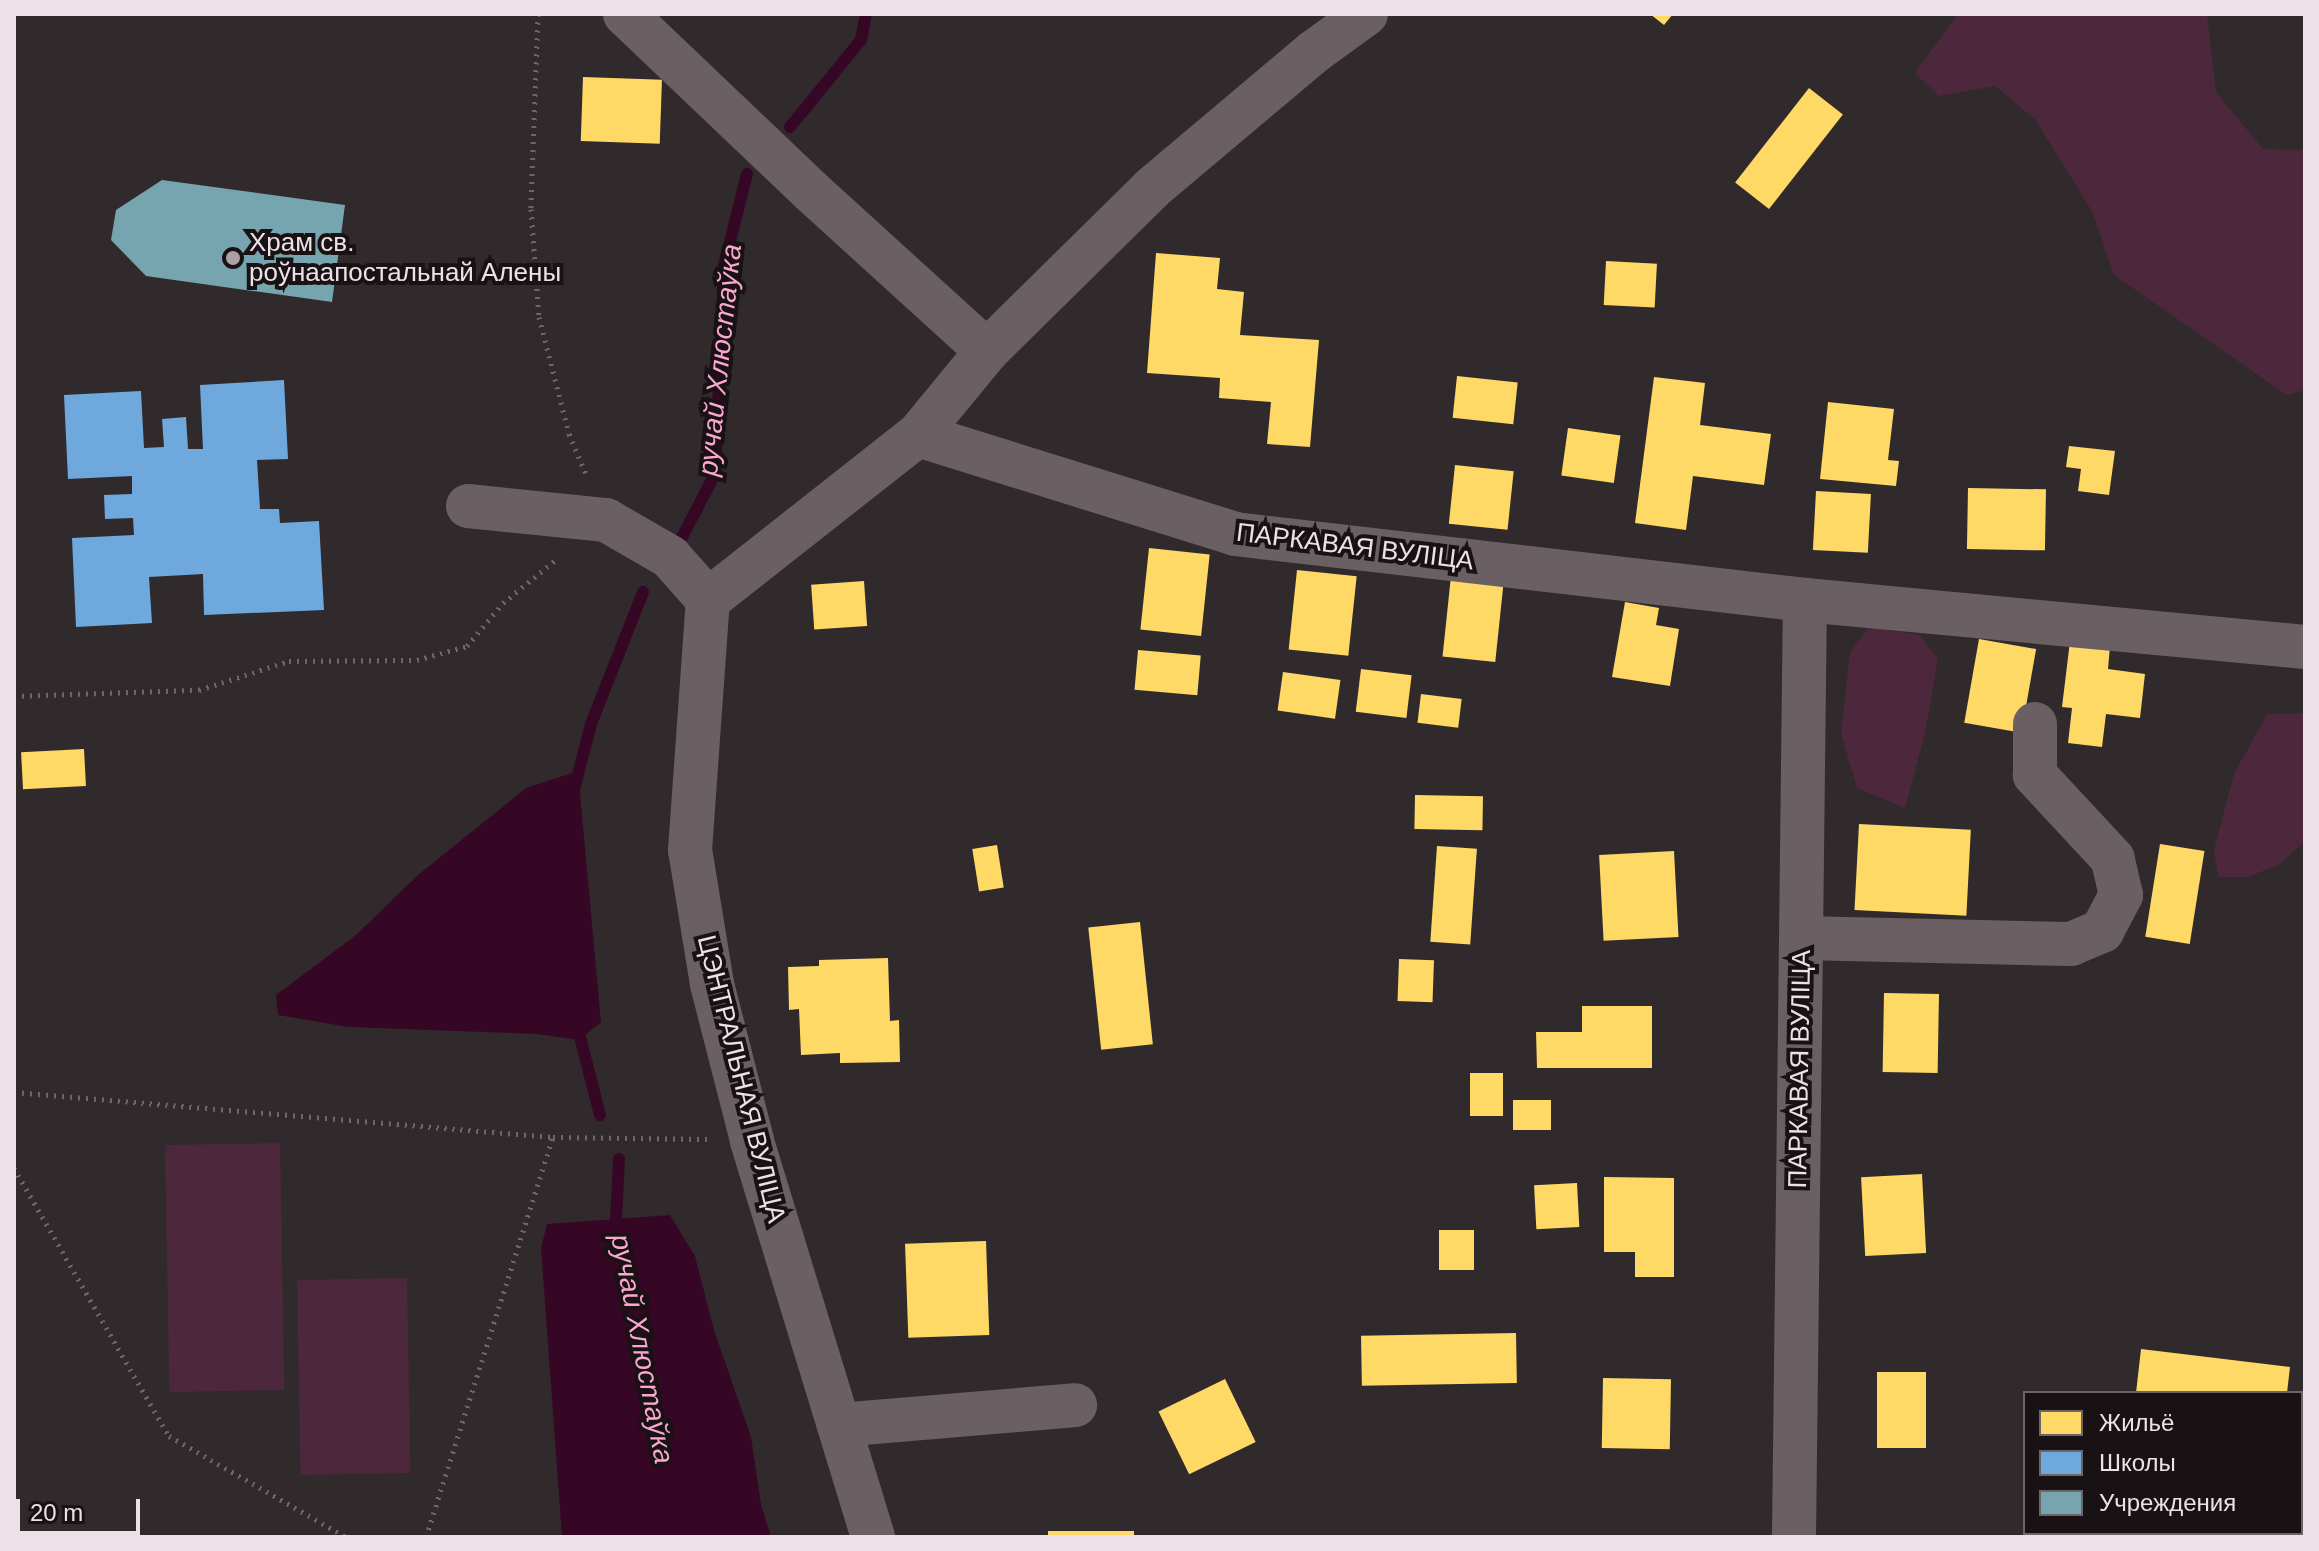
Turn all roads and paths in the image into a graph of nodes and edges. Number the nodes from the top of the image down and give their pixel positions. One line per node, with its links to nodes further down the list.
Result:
1 (538, 14): 7 (path)
2 (625, 14): 4 (street)
3 (1366, 14): 4 (street)
4 (987, 351): 5 (street)
5 (918, 435): 8 (street); 9 (street, ПАРКАВАЯ ВУЛІЦА)
6 (468, 506): 7 (street)
7 (606, 520): 8 (street); 11 (path)
8 (708, 600): 16 (street, ЦЭНТРАЛЬНАЯ ВУЛІЦА)
9 (1805, 600): 10 (street, ПАРКАВАЯ ВУЛІЦА); 13 (street, ПАРКАВАЯ ВУЛІЦА)
10 (2305, 647)
11 (14, 696)
12 (2035, 724): 13 (street)
13 (1802, 938): 23 (street, ПАРКАВАЯ ВУЛІЦА)
14 (14, 1092): 15 (path)
15 (553, 1137): 16 (path); 21 (path)
16 (752, 1140): 19 (street, ЦЭНТРАЛЬНАЯ ВУЛІЦА)
17 (14, 1168): 20 (path)
18 (1075, 1405): 19 (street)
19 (839, 1425): 22 (street, ЦЭНТРАЛЬНАЯ ВУЛІЦА)
20 (346, 1537)
21 (426, 1537)
22 (873, 1537)
23 (1794, 1537)

